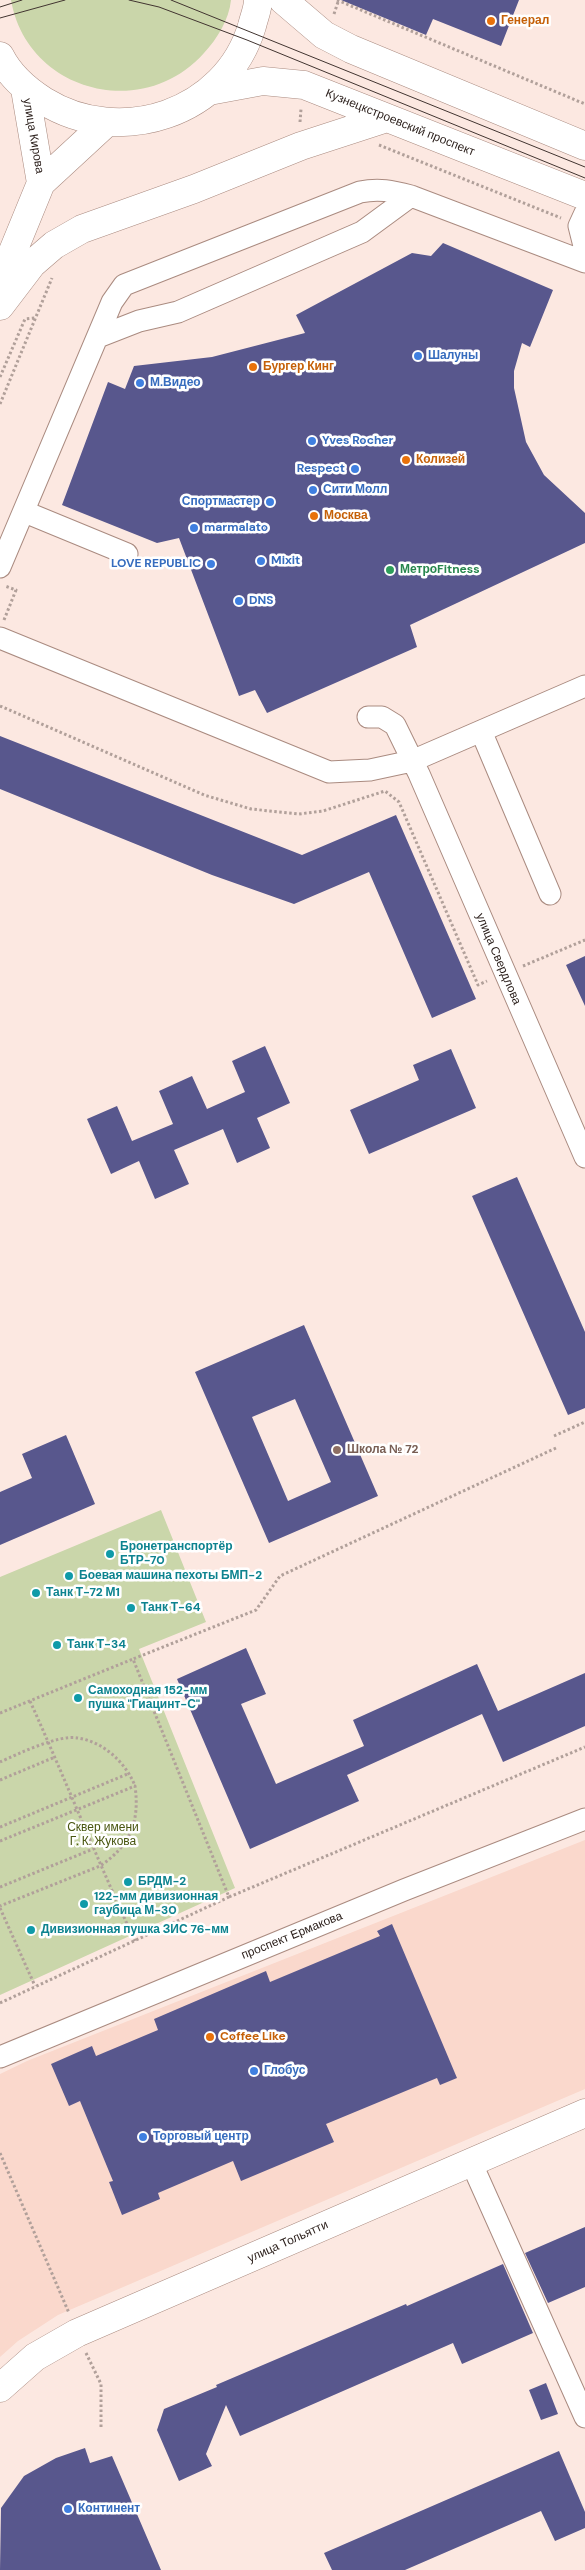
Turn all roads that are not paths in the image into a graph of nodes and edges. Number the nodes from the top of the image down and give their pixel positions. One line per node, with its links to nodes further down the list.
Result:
1 (258, 0): 5 (main road)
2 (283, 0): 8 (main road)
3 (2, 63): 4 (main road)
4 (25, 89): 7 (main road); 9 (main road, улица Кирова)
5 (209, 91): 6 (main road, Кузнецкстроевский проспект); 7 (main road)
6 (387, 118): 11 (main road, Кузнецкстроевский проспект); 16 (main road)
7 (106, 123): 9 (main road, улица Кирова)
8 (585, 146)
9 (41, 183): 15 (main road, улица Кирова)
10 (411, 196): 14 (street); 17 (street); 17 (street)
11 (585, 196)
12 (585, 213): 13 (street)
13 (585, 250)
14 (585, 262)
15 (0, 283)
16 (0, 306)
17 (98, 337): 18 (street)
18 (25, 512): 19 (street); 20 (street)
19 (128, 554)
20 (0, 567)
21 (2, 630): 25 (street)
22 (585, 686): 24 (street)
23 (368, 716): 25 (street, улица Свердлова)
24 (481, 731): 25 (street); 26 (street)
25 (412, 761): 27 (street, улица Свердлова)
26 (550, 894)
27 (585, 1157)
28 (585, 1818): 29 (street, проспект Ермакова)
29 (0, 2057)
30 (585, 2112): 31 (main road, улица Тольятти)
31 (470, 2162): 32 (main road, улица Тольятти); 33 (street)
32 (0, 2388)
33 (585, 2416)

